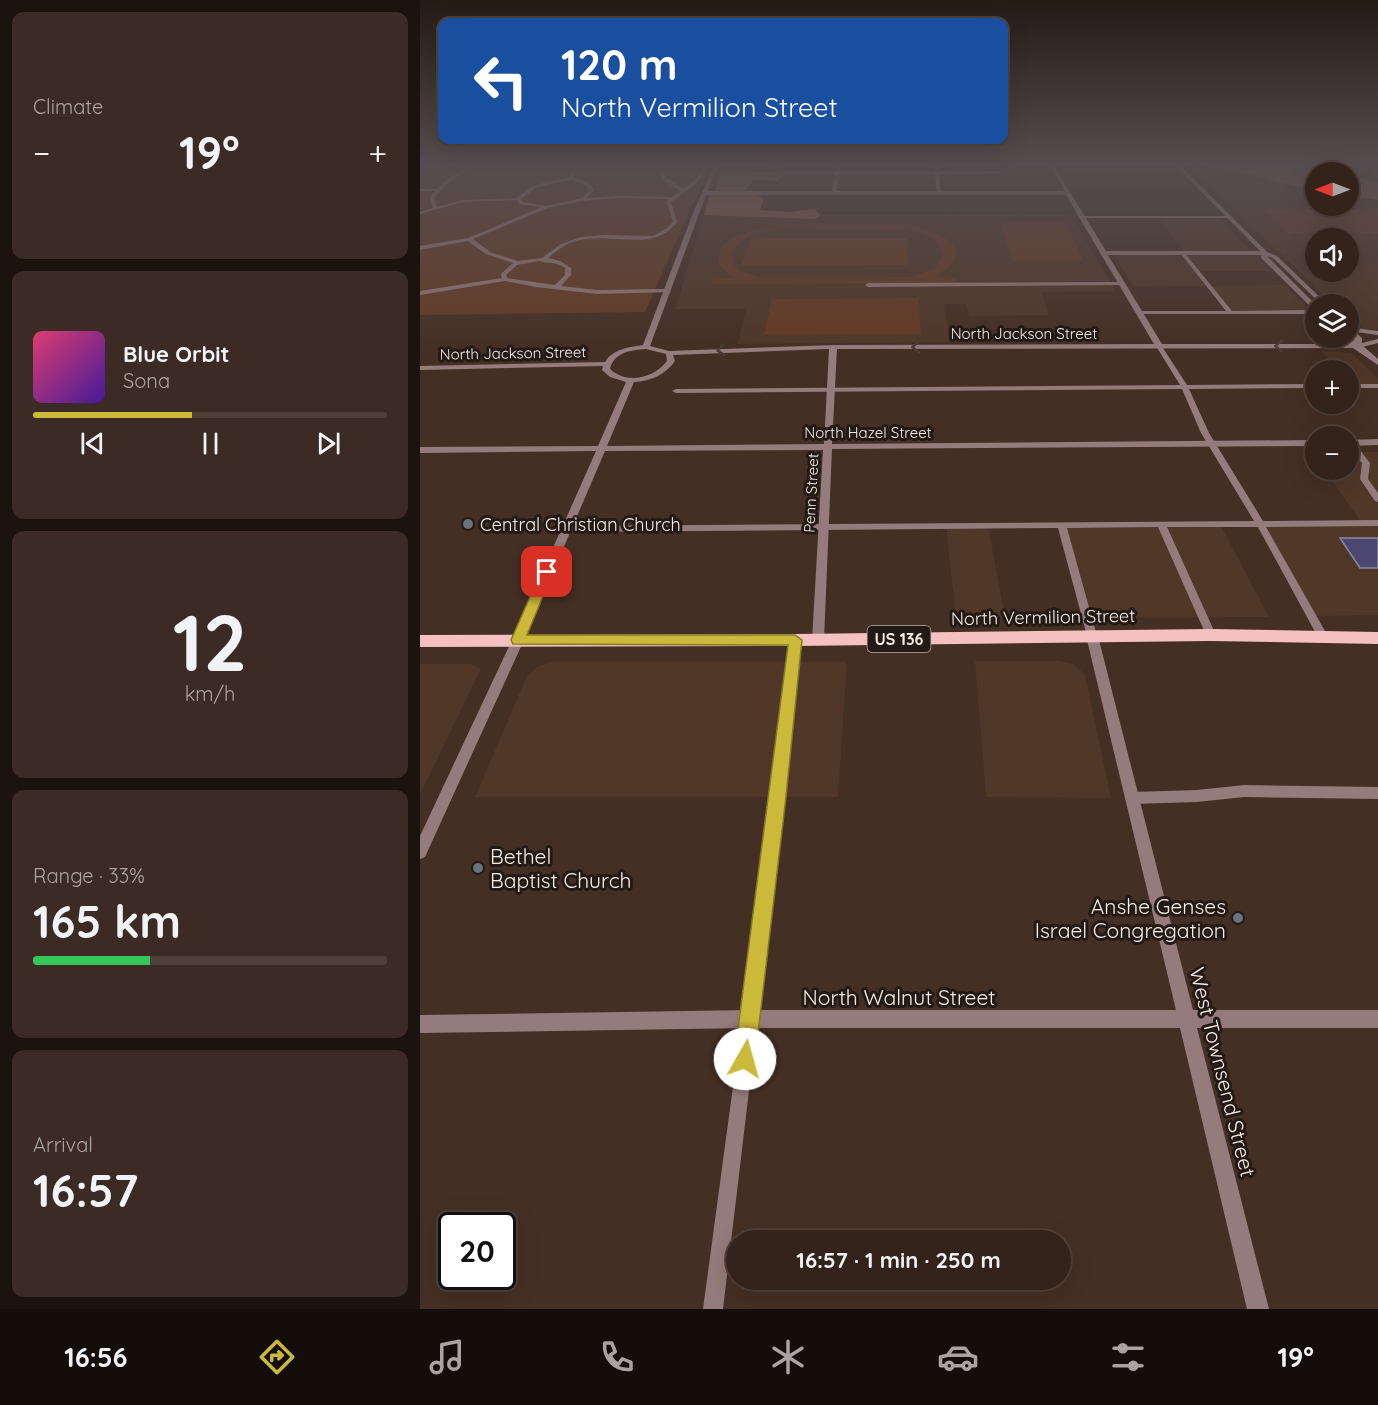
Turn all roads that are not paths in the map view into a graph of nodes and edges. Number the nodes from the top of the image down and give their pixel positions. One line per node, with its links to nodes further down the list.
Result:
1 (501, 227): 6 (lane)
2 (670, 227): 11 (lane)
3 (691, 227): 17 (street)
4 (1086, 227): 8 (street)
5 (1240, 227): 10 (street)
6 (469, 239): 7 (lane); 12 (lane)
7 (420, 248)
8 (1102, 253): 9 (street); 14 (street)
9 (1183, 253): 10 (street); 22 (lane)
10 (1265, 253): 19 (street); 20 (street)
11 (542, 261): 12 (lane); 16 (lane)
12 (518, 263): 13 (lane)
13 (505, 279): 16 (lane); 18 (lane)
14 (1121, 284): 15 (lane); 23 (street)
15 (868, 285)
16 (557, 287): 17 (lane)
17 (668, 291): 30 (street)
18 (420, 293)
19 (1314, 294)
20 (1305, 300)
21 (1305, 311): 22 (lane)
22 (1231, 313): 23 (lane)
23 (1138, 314): 27 (street)
24 (1359, 330): 25 (street)
25 (1378, 333)
26 (1378, 341): 29 (street, North Jackson Street)
27 (1158, 346): 28 (street, North Jackson Street, one-way to 27); 31 (street, North Jackson Street, one-way to 31); 41 (lane)
28 (1305, 346)
29 (1359, 346)
30 (646, 347): 33 (street, North Jackson Street); 35 (street)
31 (832, 347): 33 (street, North Jackson Street, one-way to 33); 42 (street, Penn Street)
32 (1359, 347): 34 (street)
33 (669, 353): 37 (street)
34 (1378, 363)
35 (606, 364): 36 (street, North Jackson Street); 37 (street)
36 (420, 368)
37 (631, 380): 49 (street)
38 (1305, 386): 41 (lane)
39 (1359, 386): 40 (lane)
40 (1378, 386)
41 (1185, 387): 42 (lane); 46 (lane)
42 (830, 390): 43 (lane); 48 (street, Penn Street)
43 (676, 391)
44 (1359, 442): 45 (street)
45 (1378, 442)
46 (1211, 443): 47 (street, North Hazel Street); 48 (street, North Hazel Street); 55 (lane)
47 (1305, 443)
48 (828, 445): 49 (street, North Hazel Street); 59 (street, Penn Street)
49 (602, 449): 50 (street, North Hazel Street); 60 (street)
50 (420, 450)
51 (1359, 454): 52 (lane)
52 (1368, 484): 53 (lane); 54 (lane)
53 (1378, 484)
54 (1378, 499)
55 (1260, 523): 56 (lane); 57 (lane); 63 (lane)
56 (1378, 523)
57 (1161, 524): 58 (lane); 61 (lane)
58 (1062, 525): 59 (lane); 62 (lane)
59 (824, 527): 60 (lane); 67 (street, Penn Street)
60 (566, 529): 65 (street)
61 (1211, 635): 62 (main road, North Vermilion Street / US 136); 63 (main road, North Vermilion Street / US 136)
62 (1092, 636): 67 (main road, North Vermilion Street / US 136); 70 (street, West Townsend Street)
63 (1324, 638): 64 (main road, North Vermilion Street / US 136)
64 (1378, 638)
65 (518, 640): 66 (main road, North Vermilion Street / US 136); 68 (main road, North Vermilion Street / US 136); 71 (street)
66 (795, 640): 67 (main road, North Vermilion Street / US 136); 72 (lane)
67 (818, 640)
68 (420, 641)
69 (1378, 794): 70 (lane)
70 (1131, 798): 74 (street, West Townsend Street)
71 (420, 852)
72 (750, 1019): 74 (street, North Walnut Street); 75 (street, North Walnut Street); 76 (lane)
73 (1378, 1019): 74 (street, North Walnut Street)
74 (1187, 1020): 77 (street, West Townsend Street)
75 (420, 1024)
76 (713, 1309)
77 (1258, 1309)

